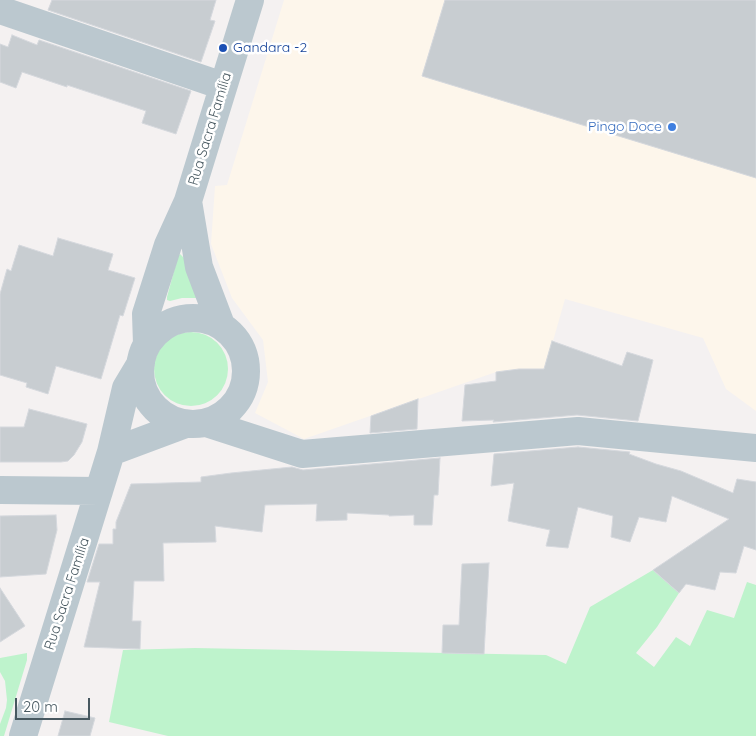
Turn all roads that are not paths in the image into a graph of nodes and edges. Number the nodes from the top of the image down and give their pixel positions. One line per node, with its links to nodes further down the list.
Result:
1 (250, 0): 3 (street, Rua Sacra Família)
2 (0, 10): 3 (street)
3 (223, 86): 4 (street, Rua Sacra Família)
4 (188, 201): 5 (street, Rua Sacra Família); 6 (street, Rua Sacra Família)
5 (221, 325): 6 (street); 7 (street)
6 (144, 353): 7 (street); 9 (street, Rua Sacra Família)
7 (196, 423): 8 (street); 9 (street)
8 (756, 448)
9 (112, 452): 11 (street, Rua Sacra Família)
10 (0, 490): 11 (street)
11 (99, 491): 12 (street, Rua Sacra Família)
12 (23, 736)

